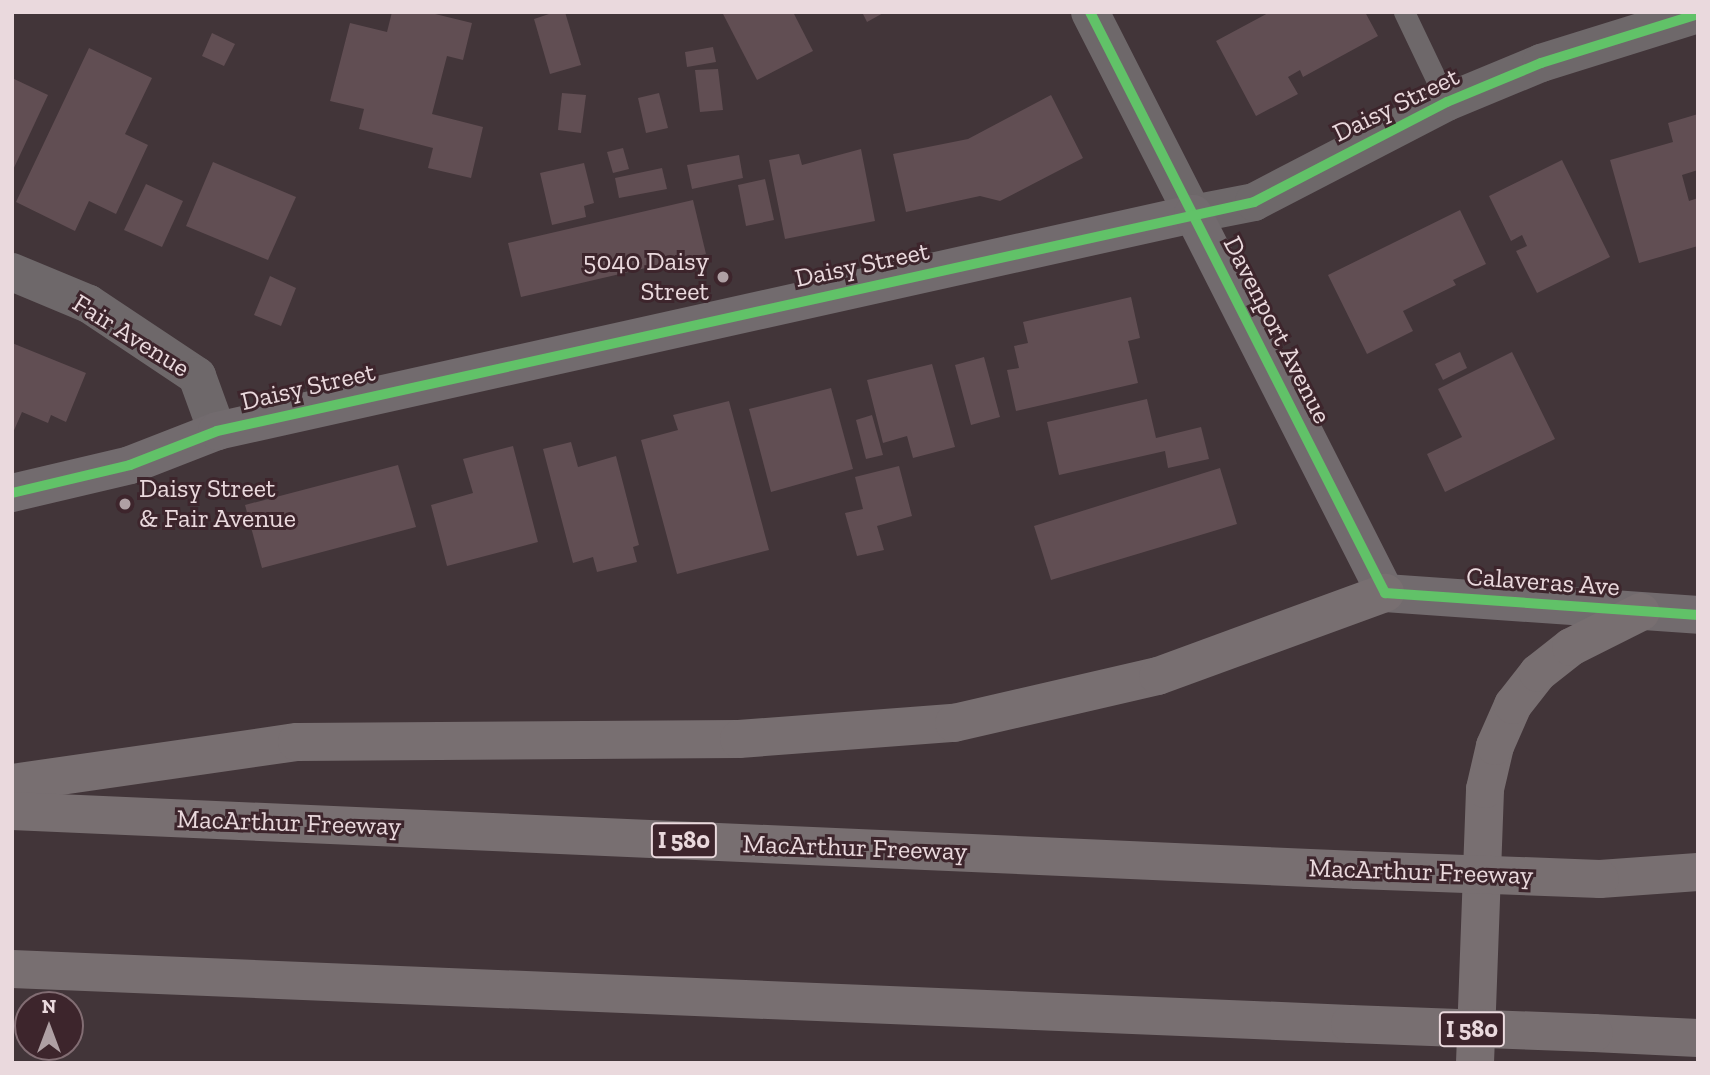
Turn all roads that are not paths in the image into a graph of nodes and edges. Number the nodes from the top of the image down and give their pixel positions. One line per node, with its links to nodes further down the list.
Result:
1 (1090, 12): 5 (street, Davenport Avenue)
2 (1404, 12): 4 (lane)
3 (1698, 14): 4 (street, Daisy Street)
4 (1447, 102): 5 (street, Daisy Street)
5 (1193, 214): 7 (street, Daisy Street); 9 (street, Davenport Avenue)
6 (12, 272): 7 (street, Fair Avenue)
7 (216, 431): 8 (street, Daisy Street)
8 (12, 493)
9 (1385, 593): 10 (street, Calaveras Ave); 12 (highway)
10 (1641, 612): 11 (street, Calaveras Ave); 19 (highway)
11 (1698, 615)
12 (12, 783)
13 (12, 811): 15 (highway, MacArthur Freeway / I 580, bridge)
14 (1698, 872): 15 (highway)
15 (1600, 879): 16 (highway, MacArthur Freeway / I 580)
16 (1698, 883)
17 (12, 969): 18 (highway, I 580, bridge)
18 (1698, 1038)
19 (1475, 1063)

